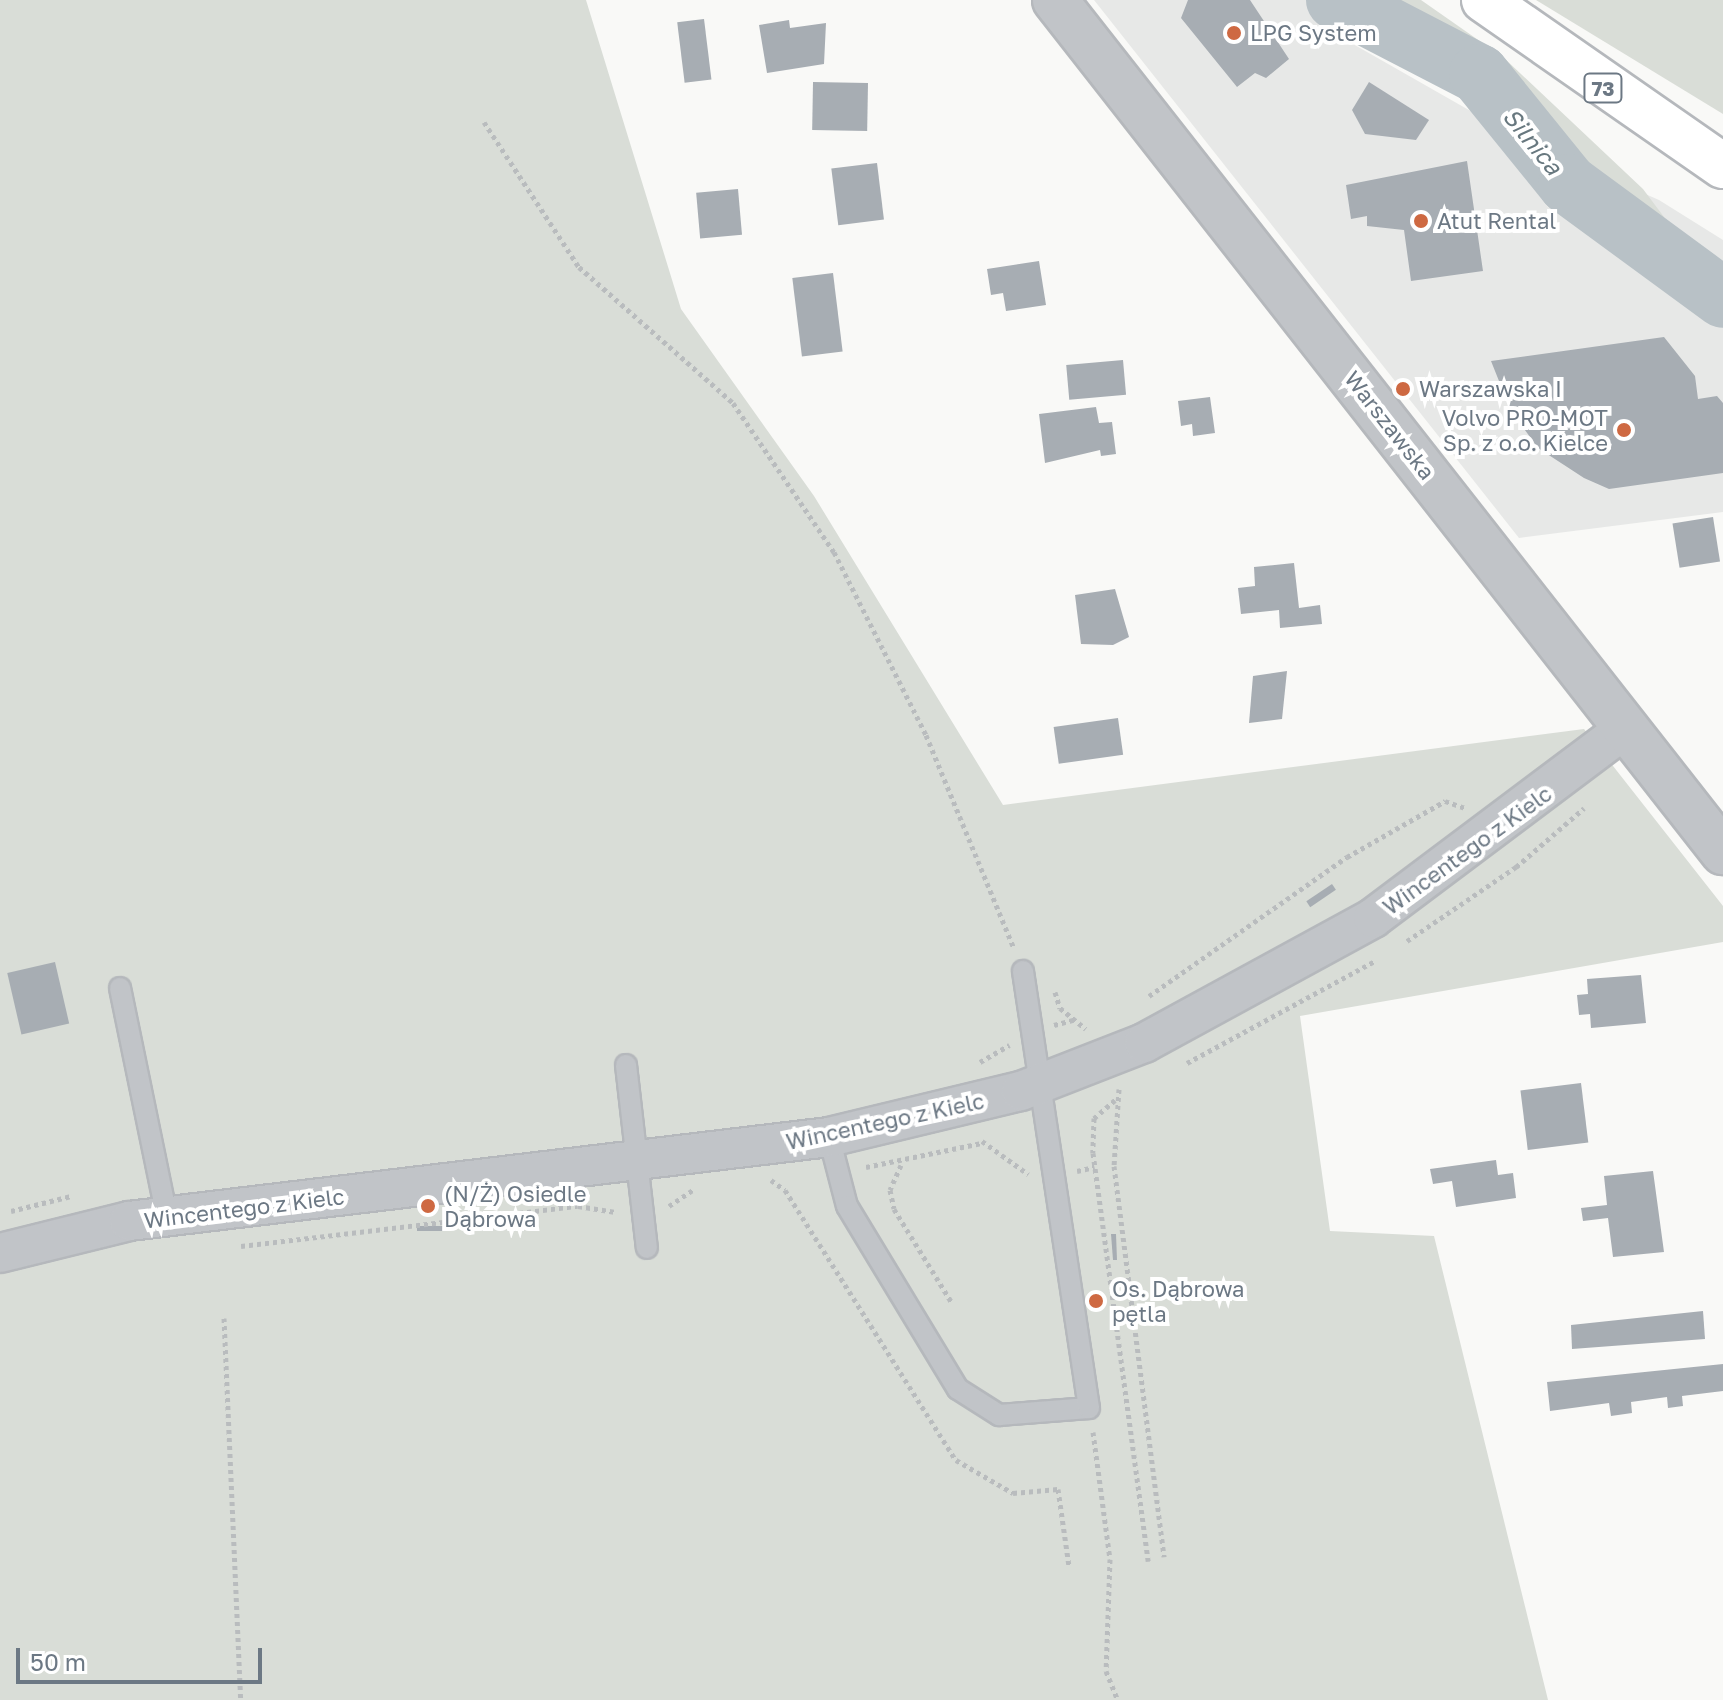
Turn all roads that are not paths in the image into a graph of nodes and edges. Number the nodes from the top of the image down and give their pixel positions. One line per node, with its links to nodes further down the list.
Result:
1 (1055, 0): 4 (street, Warszawska)
2 (1483, 1): 3 (main road, 73)
3 (1723, 166)
4 (1626, 728): 5 (street, Warszawska); 9 (street, Wincentego z Kielc)
5 (1723, 852)
6 (1023, 971): 9 (lane)
7 (120, 988): 12 (lane)
8 (626, 1065): 11 (lane)
9 (1042, 1084): 10 (street, Wincentego z Kielc); 10 (lane)
10 (829, 1137): 11 (street, Wincentego z Kielc)
11 (638, 1160): 12 (street, Wincentego z Kielc); 13 (lane)
12 (167, 1217): 14 (street, Wincentego z Kielc)
13 (647, 1248)
14 (0, 1253)

